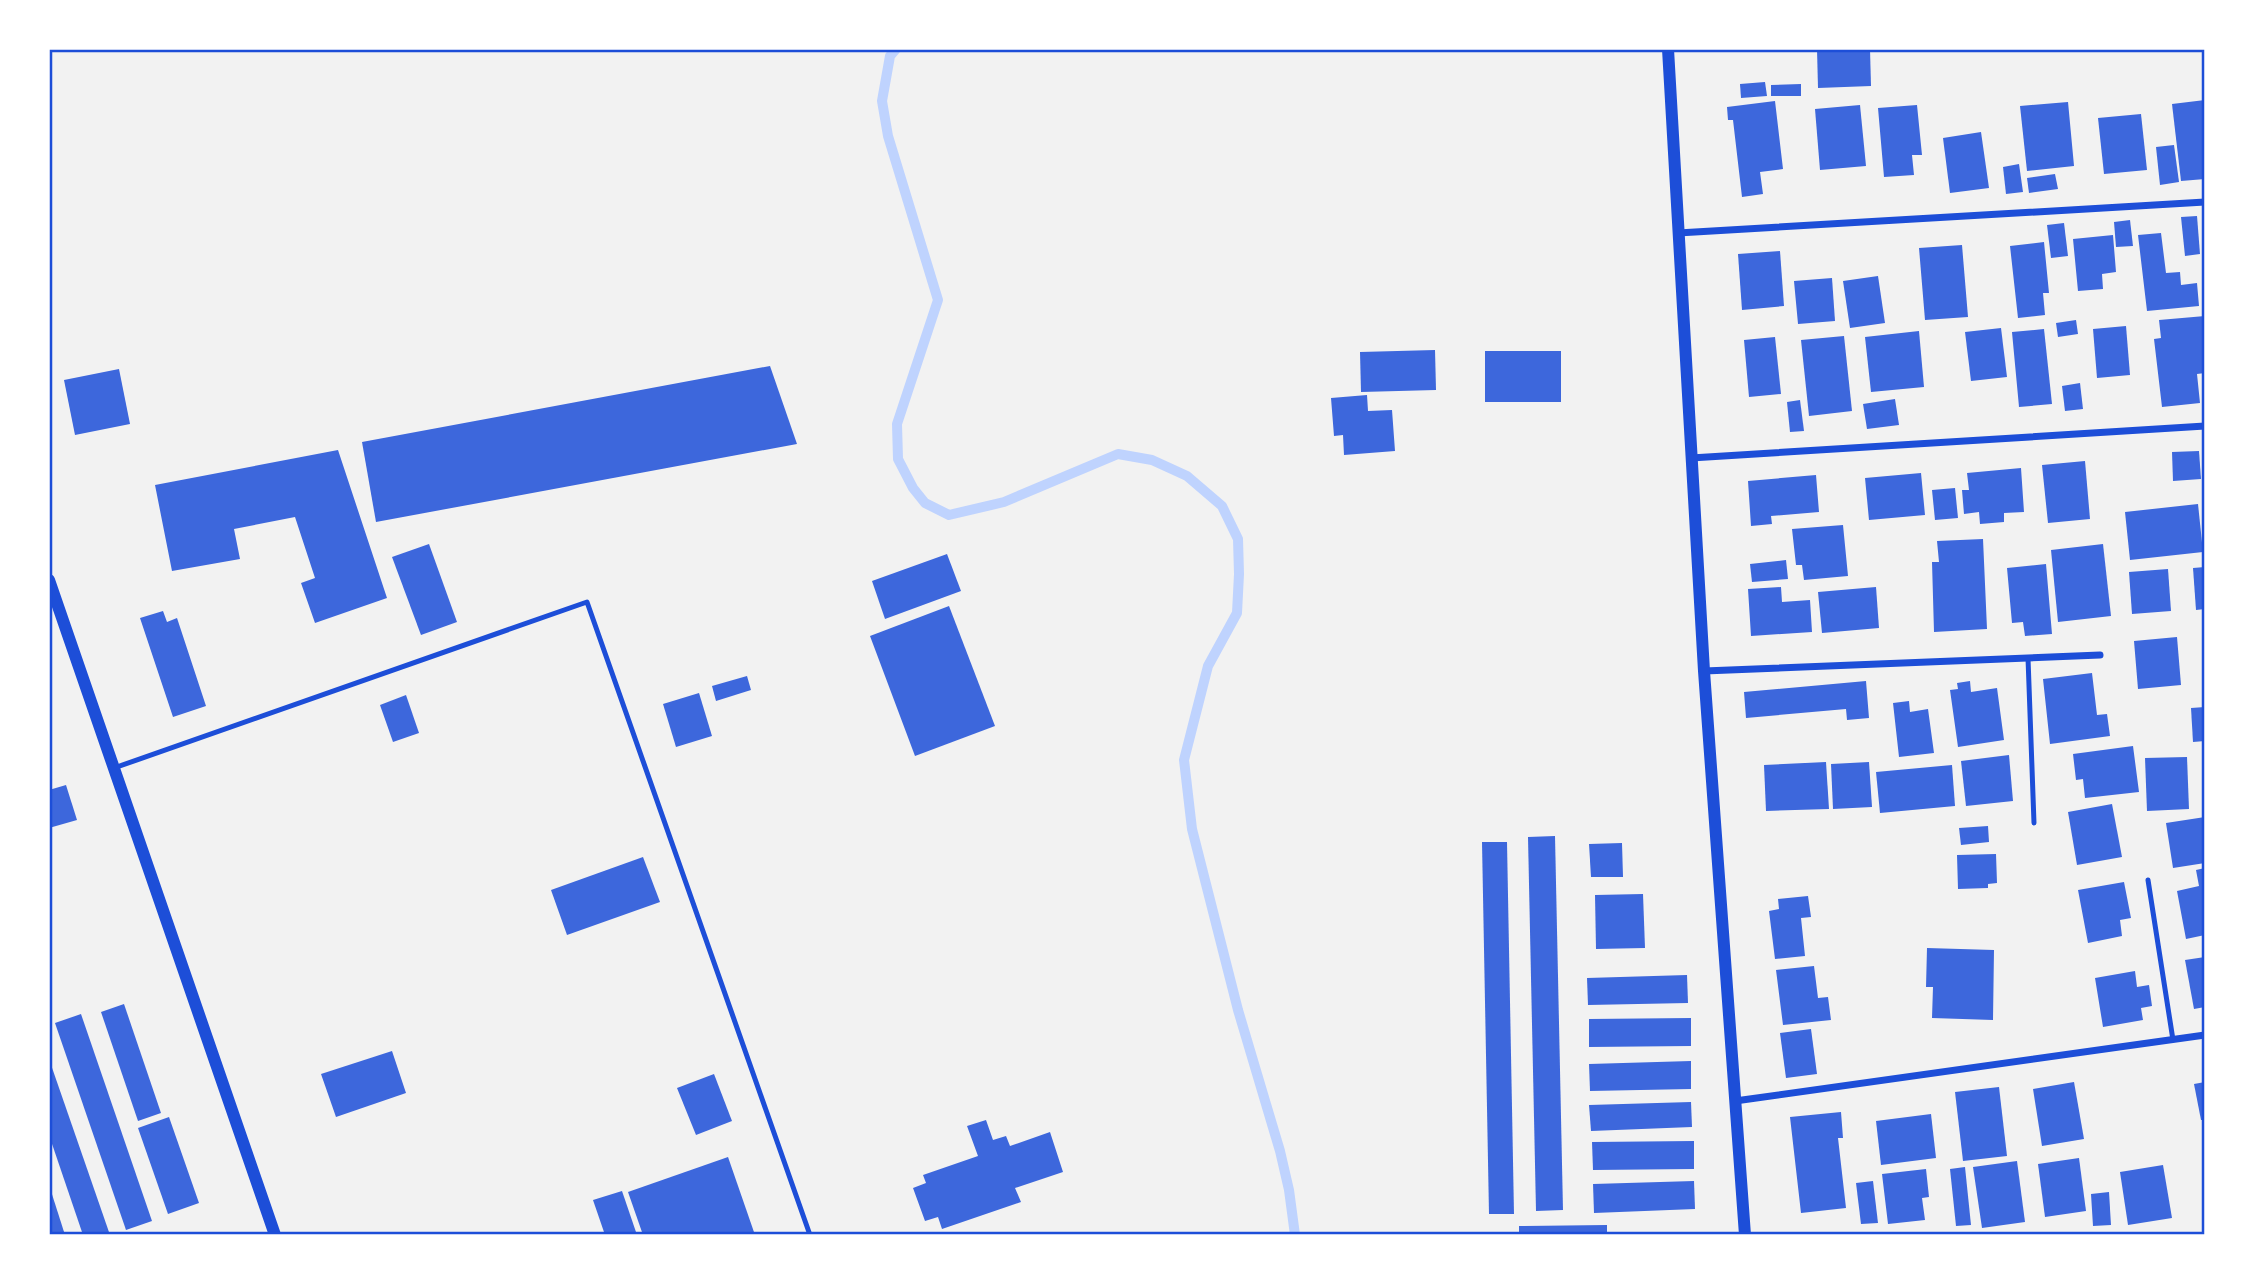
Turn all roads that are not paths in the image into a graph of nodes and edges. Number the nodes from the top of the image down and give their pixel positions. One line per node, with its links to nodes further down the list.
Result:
1 (1668, 49): 3 (street)
2 (2205, 202): 3 (street)
3 (1678, 233): 5 (street)
4 (2205, 426): 5 (street)
5 (1691, 457): 9 (street)
6 (49, 580): 10 (street)
7 (2100, 655): 8 (street)
8 (2028, 658): 9 (street); 11 (lane)
9 (1704, 671): 15 (street)
10 (114, 768): 16 (street); 17 (lane)
11 (2034, 822)
12 (2148, 880): 14 (lane)
13 (2205, 1035): 14 (street)
14 (2172, 1040): 15 (street)
15 (1734, 1101): 18 (street)
16 (275, 1235)
17 (810, 1235)
18 (1745, 1235)

